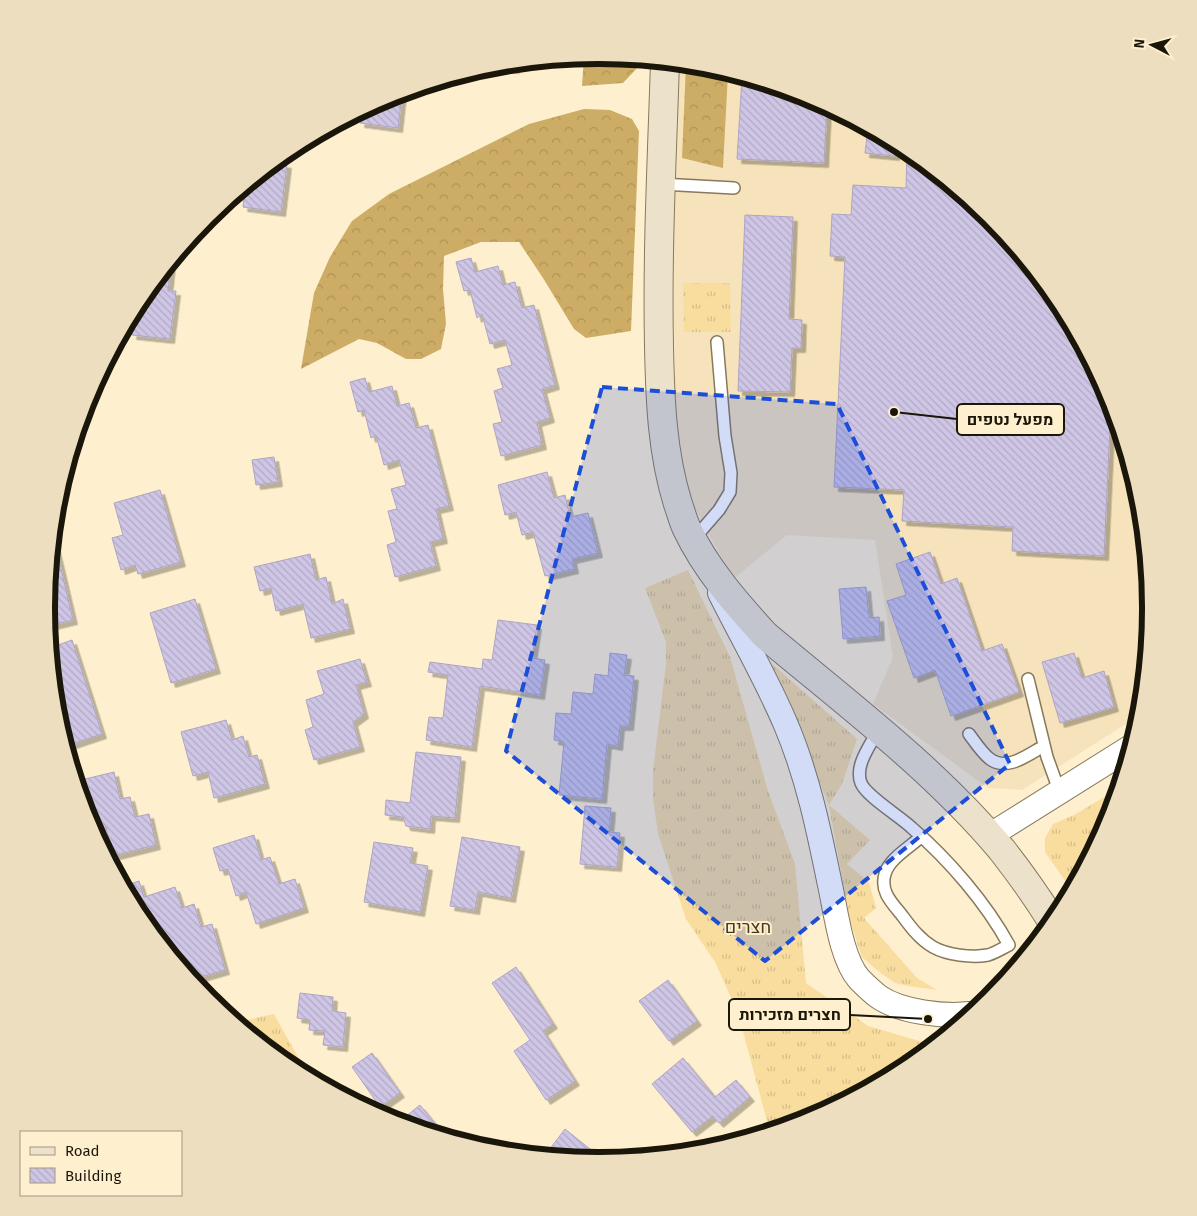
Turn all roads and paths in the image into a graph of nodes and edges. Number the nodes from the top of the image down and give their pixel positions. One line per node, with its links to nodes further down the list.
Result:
1 (665, 69): 2 (street)
2 (661, 184): 3 (lane); 5 (street)
3 (734, 188)
4 (717, 342): 5 (lane)
5 (699, 550): 7 (street); 15 (street)
6 (1028, 679): 9 (lane)
7 (878, 730): 12 (lane); 13 (street)
8 (969, 734): 9 (lane)
9 (1044, 746): 11 (lane)
10 (1122, 752): 11 (street)
11 (1060, 793): 13 (street)
12 (922, 836): 12 (lane)
13 (989, 836): 14 (street)
14 (1047, 914)
15 (960, 1014)

